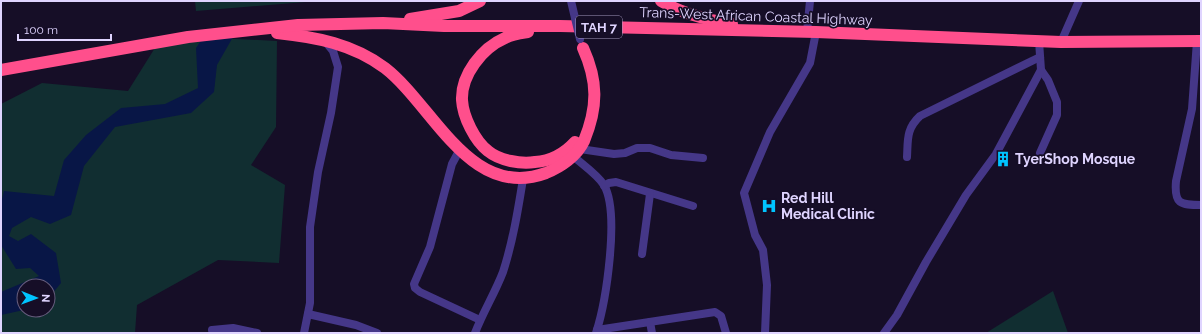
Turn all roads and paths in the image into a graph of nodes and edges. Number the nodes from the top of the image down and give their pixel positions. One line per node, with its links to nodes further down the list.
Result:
1 (480, 1): 6 (highway)
2 (571, 1): 14 (street, bridge)
3 (661, 1): 9 (highway)
4 (810, 1): 9 (street)
5 (1079, 1): 13 (street)
6 (383, 23): 7 (highway, Trans-West African Coastal Highway / TAH 7); 8 (highway, Trans-West African Coastal Highway / TAH 7)
7 (560, 26): 9 (highway, Trans-West African Coastal Highway / TAH 7); 14 (highway)
8 (254, 30): 10 (highway); 16 (highway, Trans-West African Coastal Highway / TAH 7)
9 (807, 32): 11 (highway, Trans-West African Coastal Highway / TAH 7); 40 (street)
10 (324, 40): 18 (highway); 29 (street)
11 (1039, 41): 13 (highway, Trans-West African Coastal Highway / TAH 7); 15 (street)
12 (1199, 41): 13 (highway, Trans-West African Coastal Highway / TAH 7); 26 (street)
13 (1061, 42)
14 (582, 43): 20 (highway)
15 (1040, 57): 17 (street); 21 (street)
16 (1, 70)
17 (1041, 70): 19 (street); 41 (street)
18 (459, 151): 23 (highway); 30 (street)
19 (1040, 152)
20 (576, 153): 22 (street); 23 (highway); 24 (street)
21 (907, 157)
22 (703, 158)
23 (523, 178): 30 (street)
24 (604, 186): 25 (street); 33 (street)
25 (650, 194): 27 (street); 28 (street)
26 (1201, 205)
27 (693, 206)
28 (642, 254)
29 (308, 314): 35 (street); 36 (street)
30 (480, 320): 37 (street)
31 (650, 322): 33 (street); 38 (street); 39 (street)
32 (212, 330): 34 (street)
33 (597, 331)
34 (257, 333)
35 (304, 333)
36 (376, 333)
37 (475, 333)
38 (652, 333)
39 (726, 333)
40 (765, 333)
41 (884, 333)

